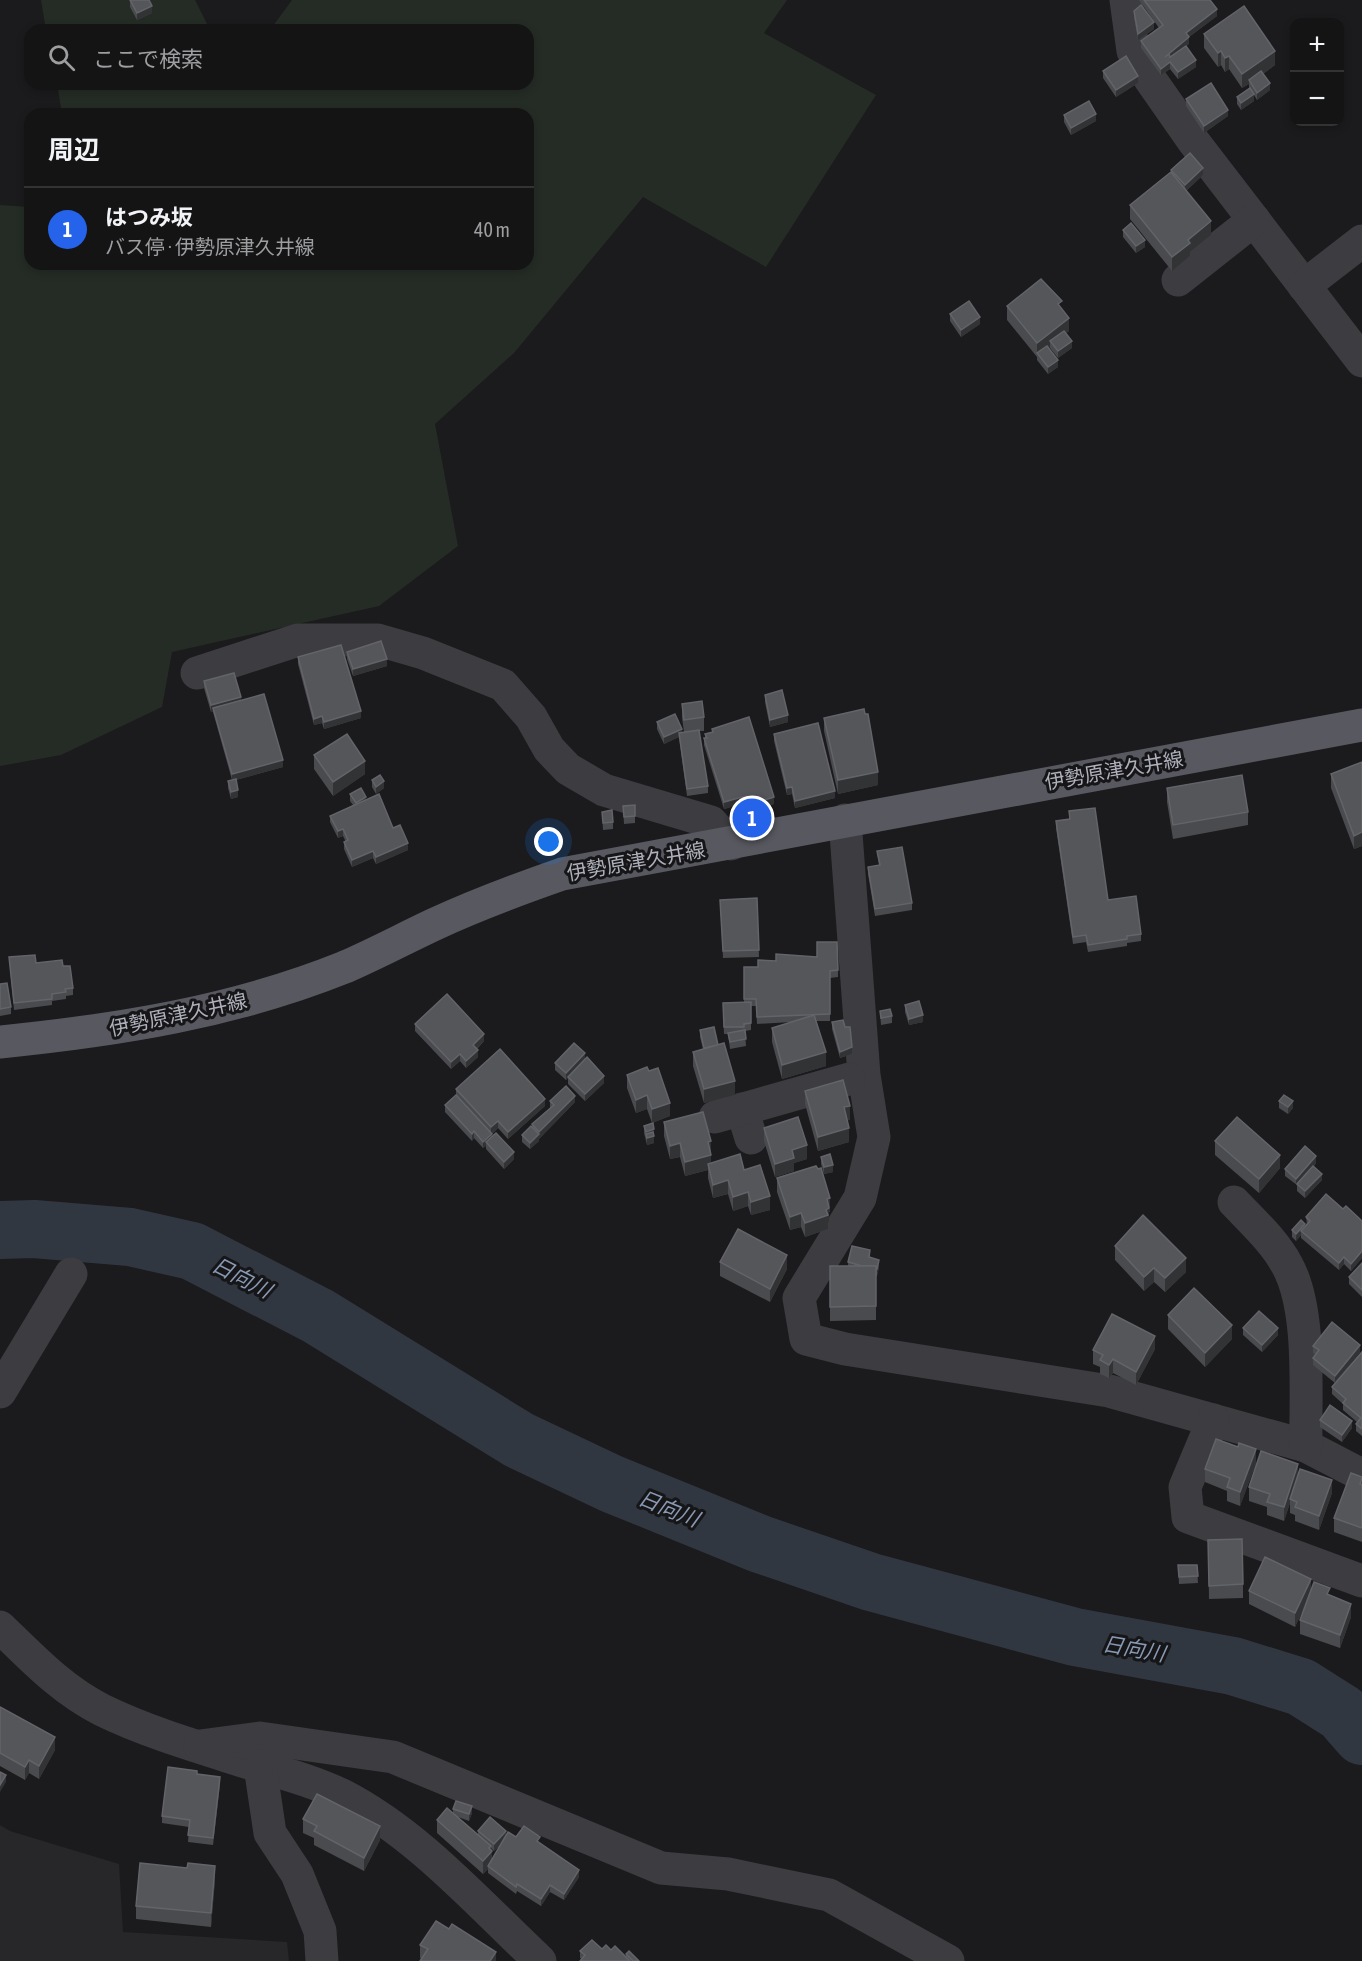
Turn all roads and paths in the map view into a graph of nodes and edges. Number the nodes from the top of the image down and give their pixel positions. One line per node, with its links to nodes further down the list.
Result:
1 (1126, 0): 2 (street)
2 (1254, 220): 4 (street); 5 (street)
3 (1362, 241): 5 (street)
4 (1178, 280)
5 (1305, 286): 6 (street)
6 (1362, 361)
7 (197, 673): 10 (street)
8 (1362, 725): 9 (main road, 伊勢原津久井線)
9 (845, 820): 10 (main road, 伊勢原津久井線); 12 (street)
10 (731, 844): 11 (main road, 伊勢原津久井線)
11 (0, 1042)
12 (864, 1075): 13 (street); 17 (street)
13 (736, 1121)
14 (1234, 1202): 18 (street)
15 (71, 1274): 16 (street)
16 (0, 1392)
17 (1213, 1420): 18 (street); 20 (street)
18 (1306, 1446): 19 (street)
19 (1362, 1475)
20 (1362, 1581)
21 (0, 1627): 22 (street)
22 (200, 1746): 23 (street); 26 (street)
23 (260, 1766): 24 (street); 25 (street)
24 (322, 1961)
25 (540, 1961)
26 (948, 1961)

